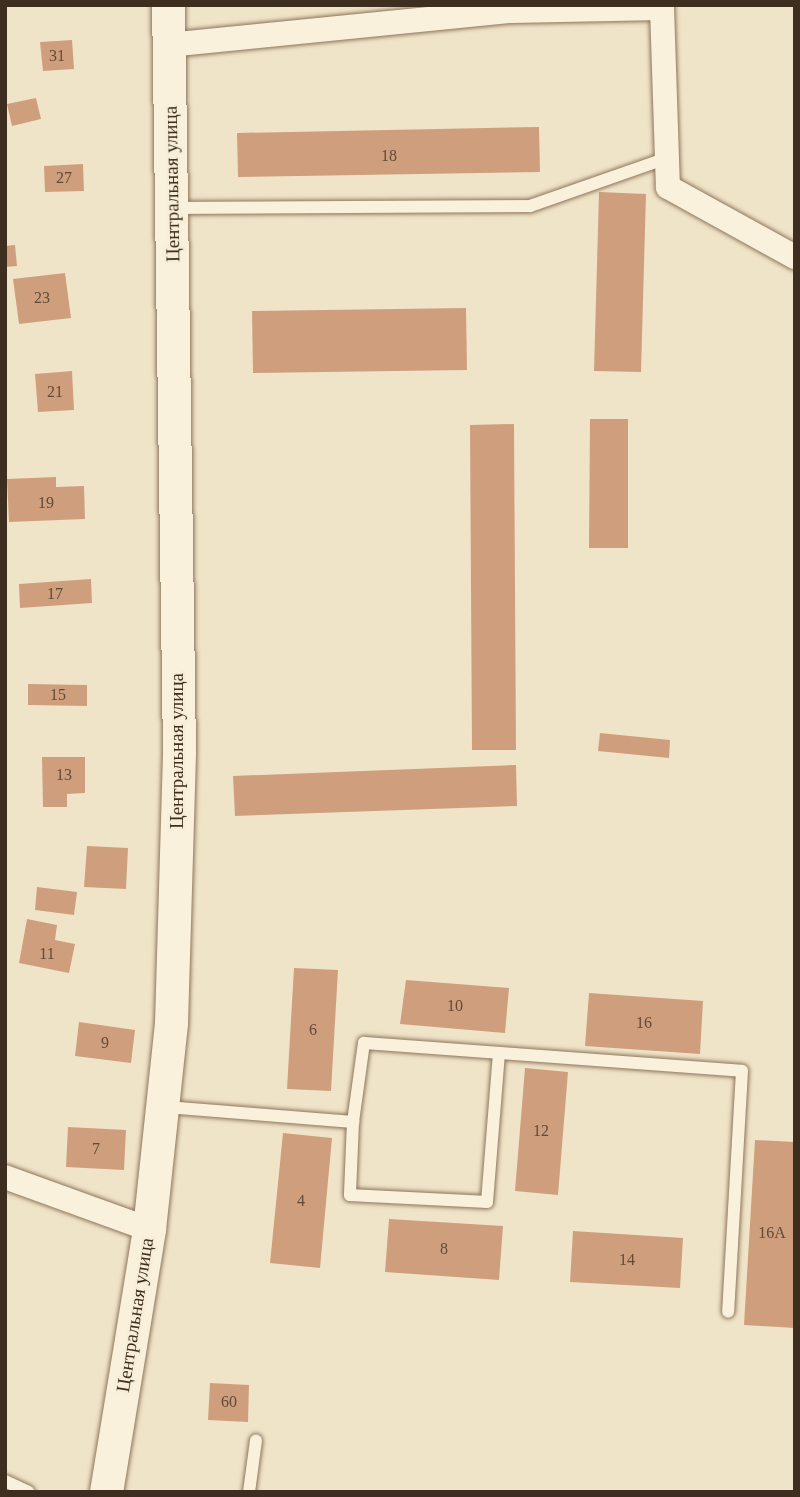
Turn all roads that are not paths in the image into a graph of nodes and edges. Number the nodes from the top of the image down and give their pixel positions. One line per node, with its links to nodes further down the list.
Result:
1 (168, 5): 3 (street, Центральная улица)
2 (511, 8): 3 (street); 4 (street)
3 (168, 45): 5 (street, Центральная улица)
4 (667, 158): 5 (lane); 6 (street)
5 (173, 208): 8 (street, Центральная улица)
6 (795, 257)
7 (499, 1053): 9 (lane); 9 (lane); 12 (lane)
8 (166, 1108): 9 (lane); 11 (street, Центральная улица)
9 (353, 1122)
10 (5, 1177): 11 (street)
11 (149, 1229): 16 (street, Центральная улица)
12 (728, 1312)
13 (256, 1440): 17 (lane)
14 (5, 1480): 15 (lane)
15 (29, 1492)
16 (106, 1492)
17 (249, 1492)

